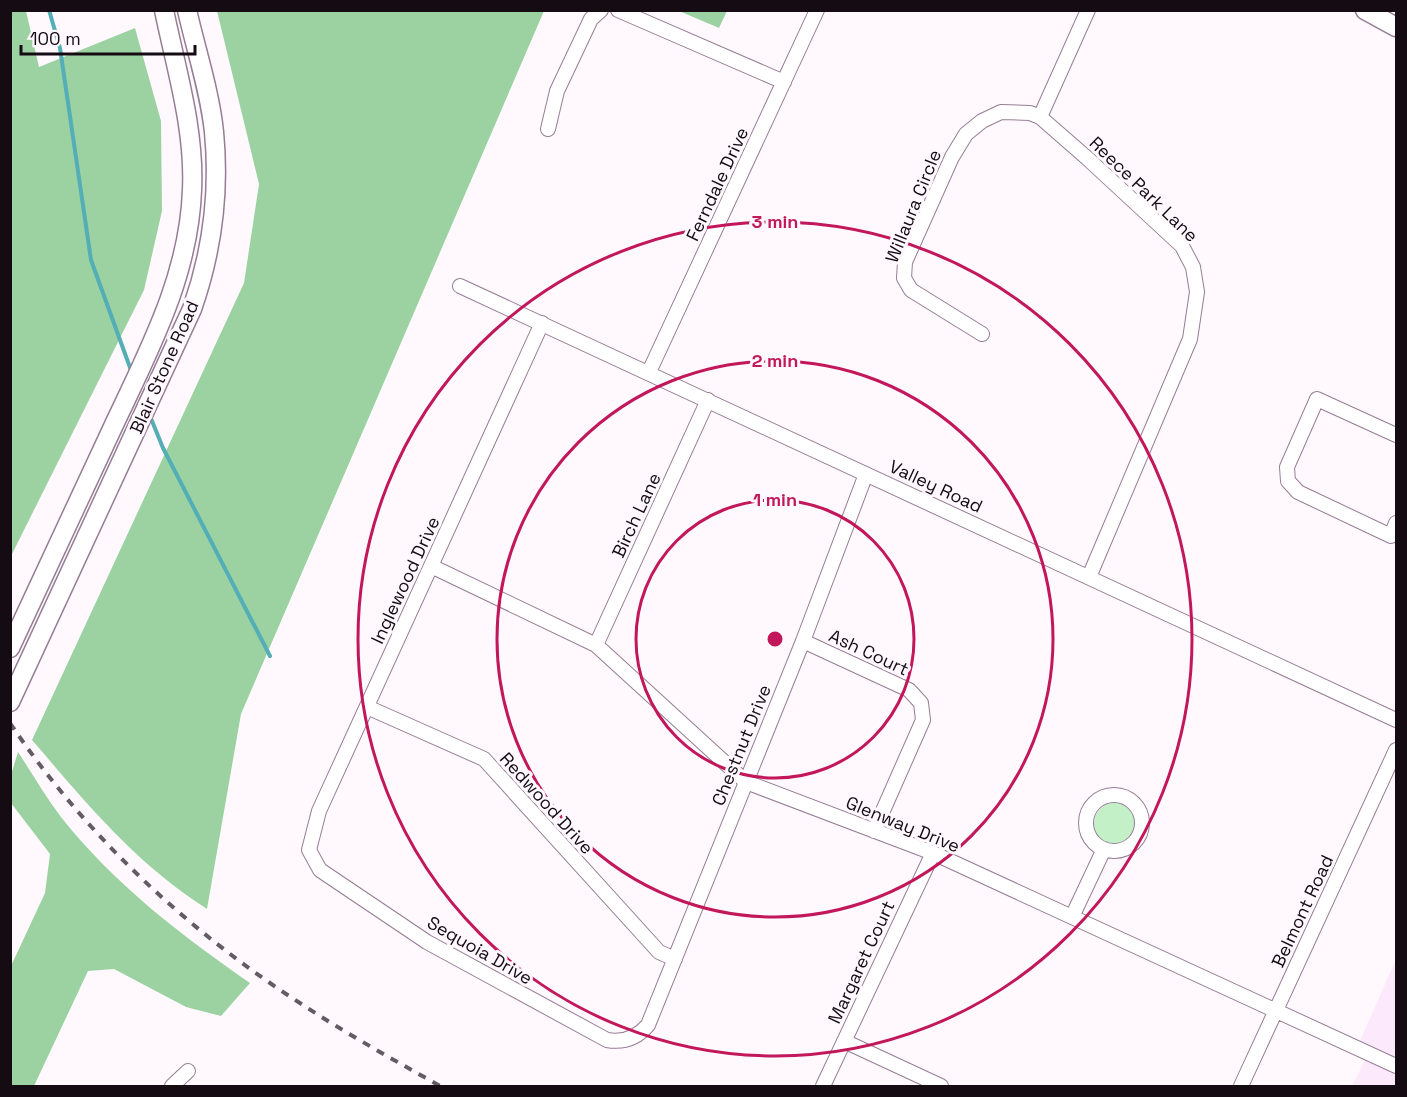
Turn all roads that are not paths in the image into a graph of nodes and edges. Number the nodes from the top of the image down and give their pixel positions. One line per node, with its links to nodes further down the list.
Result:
1 (164, 10): 24 (main road, Blair Stone Road)
2 (188, 10): 25 (main road, Blair Stone Road)
3 (601, 10): 11 (street)
4 (618, 10): 9 (street)
5 (817, 10): 9 (street, Ferndale Drive)
6 (1088, 10): 10 (street)
7 (1365, 10): 8 (main road)
8 (1396, 27)
9 (784, 82): 15 (street, Ferndale Drive)
10 (1040, 117): 14 (street, Willaura Circle); 21 (street, Reece Park Lane)
11 (548, 129)
12 (460, 286): 13 (street, Valley Road)
13 (542, 323): 15 (street, Valley Road); 20 (street, Inglewood Drive)
14 (982, 334)
15 (649, 372): 16 (street, Valley Road)
16 (708, 400): 18 (street, Valley Road); 23 (street, Birch Lane)
17 (1396, 435): 19 (street)
18 (866, 474): 21 (street, Valley Road); 22 (street, Chestnut Drive)
19 (1396, 523)
20 (431, 566): 23 (street, Glenway Drive); 26 (street, Inglewood Drive)
21 (1089, 577): 27 (street, Valley Road)
22 (802, 641): 29 (street, Chestnut Drive); 30 (street, Ash Court)
23 (596, 645): 29 (street, Glenway Drive)
24 (10, 648)
25 (10, 702)
26 (367, 706): 33 (street, Inglewood Drive); 35 (street, Redwood Drive)
27 (1396, 720)
28 (1396, 750): 36 (street, Belmont Road)
29 (746, 782): 30 (street, Glenway Drive); 35 (street, Chestnut Drive)
30 (874, 831): 32 (street, Glenway Drive)
31 (1104, 849): 31 (street); 34 (street)
32 (933, 853): 34 (street, Glenway Drive); 38 (street, Margaret Court)
33 (310, 854): 37 (street, Sequoia Drive)
34 (1072, 917): 36 (street, Glenway Drive)
35 (675, 959): 37 (street, Chestnut Drive)
36 (1276, 1011): 39 (street, Glenway Drive); 44 (street, Belmont Road)
37 (646, 1028)
38 (844, 1041): 42 (street, Margaret Court); 43 (street)
39 (1396, 1066)
40 (189, 1071): 41 (street)
41 (172, 1086)
42 (823, 1086)
43 (941, 1086)
44 (1241, 1086)

